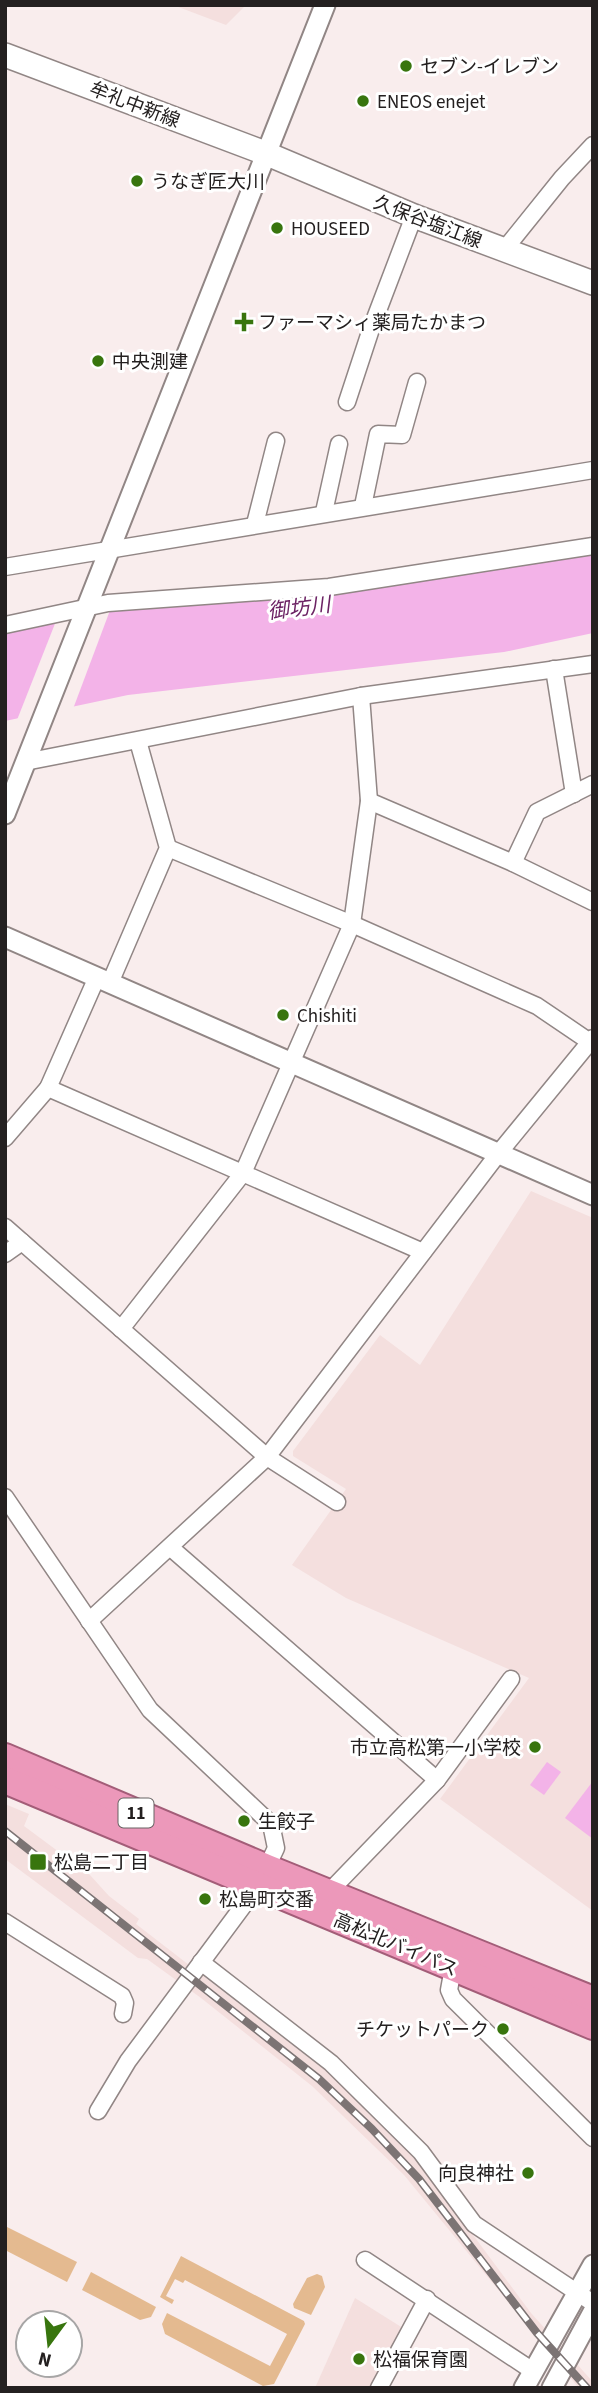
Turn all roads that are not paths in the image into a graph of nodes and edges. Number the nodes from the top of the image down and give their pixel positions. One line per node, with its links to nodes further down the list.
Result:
1 (325, 5): 4 (street)
2 (5, 55): 4 (main road, 牟礼中新線)
3 (593, 145): 6 (street)
4 (265, 153): 5 (main road, 久保谷塩江線); 17 (street)
5 (414, 216): 6 (main road, 久保谷塩江線); 9 (street)
6 (504, 250): 7 (main road, 久保谷塩江線)
7 (593, 283)
8 (417, 382): 13 (street)
9 (347, 402)
10 (276, 441): 15 (street)
11 (339, 444): 14 (street)
12 (593, 470): 13 (street)
13 (363, 506): 14 (street)
14 (324, 512): 15 (street)
15 (254, 524): 17 (street)
16 (593, 547): 19 (street)
17 (107, 551): 18 (street); 19 (street)
18 (5, 567)
19 (84, 609): 20 (street); 25 (street)
20 (5, 625)
21 (593, 664): 22 (street)
22 (554, 669): 23 (street); 28 (street)
23 (362, 696): 24 (street); 29 (street)
24 (138, 741): 25 (street); 31 (street)
25 (25, 762): 26 (street); 30 (street)
26 (5, 767)
27 (593, 784): 28 (street)
28 (574, 794): 32 (street)
29 (369, 801): 32 (street); 34 (street)
30 (5, 814)
31 (168, 848): 34 (street); 36 (street)
32 (513, 863): 33 (street)
33 (593, 902)
34 (352, 924): 37 (street); 38 (street)
35 (5, 937): 36 (street)
36 (103, 980): 38 (street); 39 (street)
37 (589, 1049): 41 (street)
38 (292, 1063): 41 (street); 42 (street)
39 (48, 1088): 40 (street); 42 (street)
40 (5, 1138)
41 (498, 1154): 43 (street); 46 (street)
42 (243, 1173): 46 (street); 48 (street)
43 (593, 1195)
44 (5, 1227): 45 (street)
45 (22, 1242): 47 (street); 48 (street)
46 (423, 1252): 49 (street)
47 (5, 1254)
48 (121, 1329): 49 (street)
49 (267, 1457): 51 (street); 52 (street)
50 (5, 1497): 53 (street)
51 (337, 1502)
52 (171, 1548): 53 (street); 57 (street)
53 (89, 1621): 58 (street)
54 (511, 1679): 57 (street)
55 (5, 1757): 58 (highway, 高松北バイパス / 11)
56 (5, 1780): 58 (highway, 高松北バイパス / 11)
57 (437, 1780): 59 (street)
58 (262, 1877): 59 (highway, 高松北バイパス / 11); 61 (street); 62 (highway, 高松北バイパス / 11)
59 (328, 1893): 63 (highway, 高松北バイパス / 11)
60 (5, 1922): 64 (street)
61 (201, 1962): 66 (street); 70 (street)
62 (453, 1968): 65 (highway, 高松北バイパス / 11); 67 (street)
63 (593, 2000)
64 (123, 2014)
65 (593, 2025)
66 (98, 2111)
67 (593, 2138)
68 (365, 2260): 71 (street)
69 (593, 2264): 70 (street)
70 (585, 2297): 73 (street)
71 (428, 2300): 73 (street); 74 (street)
72 (593, 2312): 75 (street)
73 (529, 2379)
74 (379, 2388)
75 (552, 2388)

